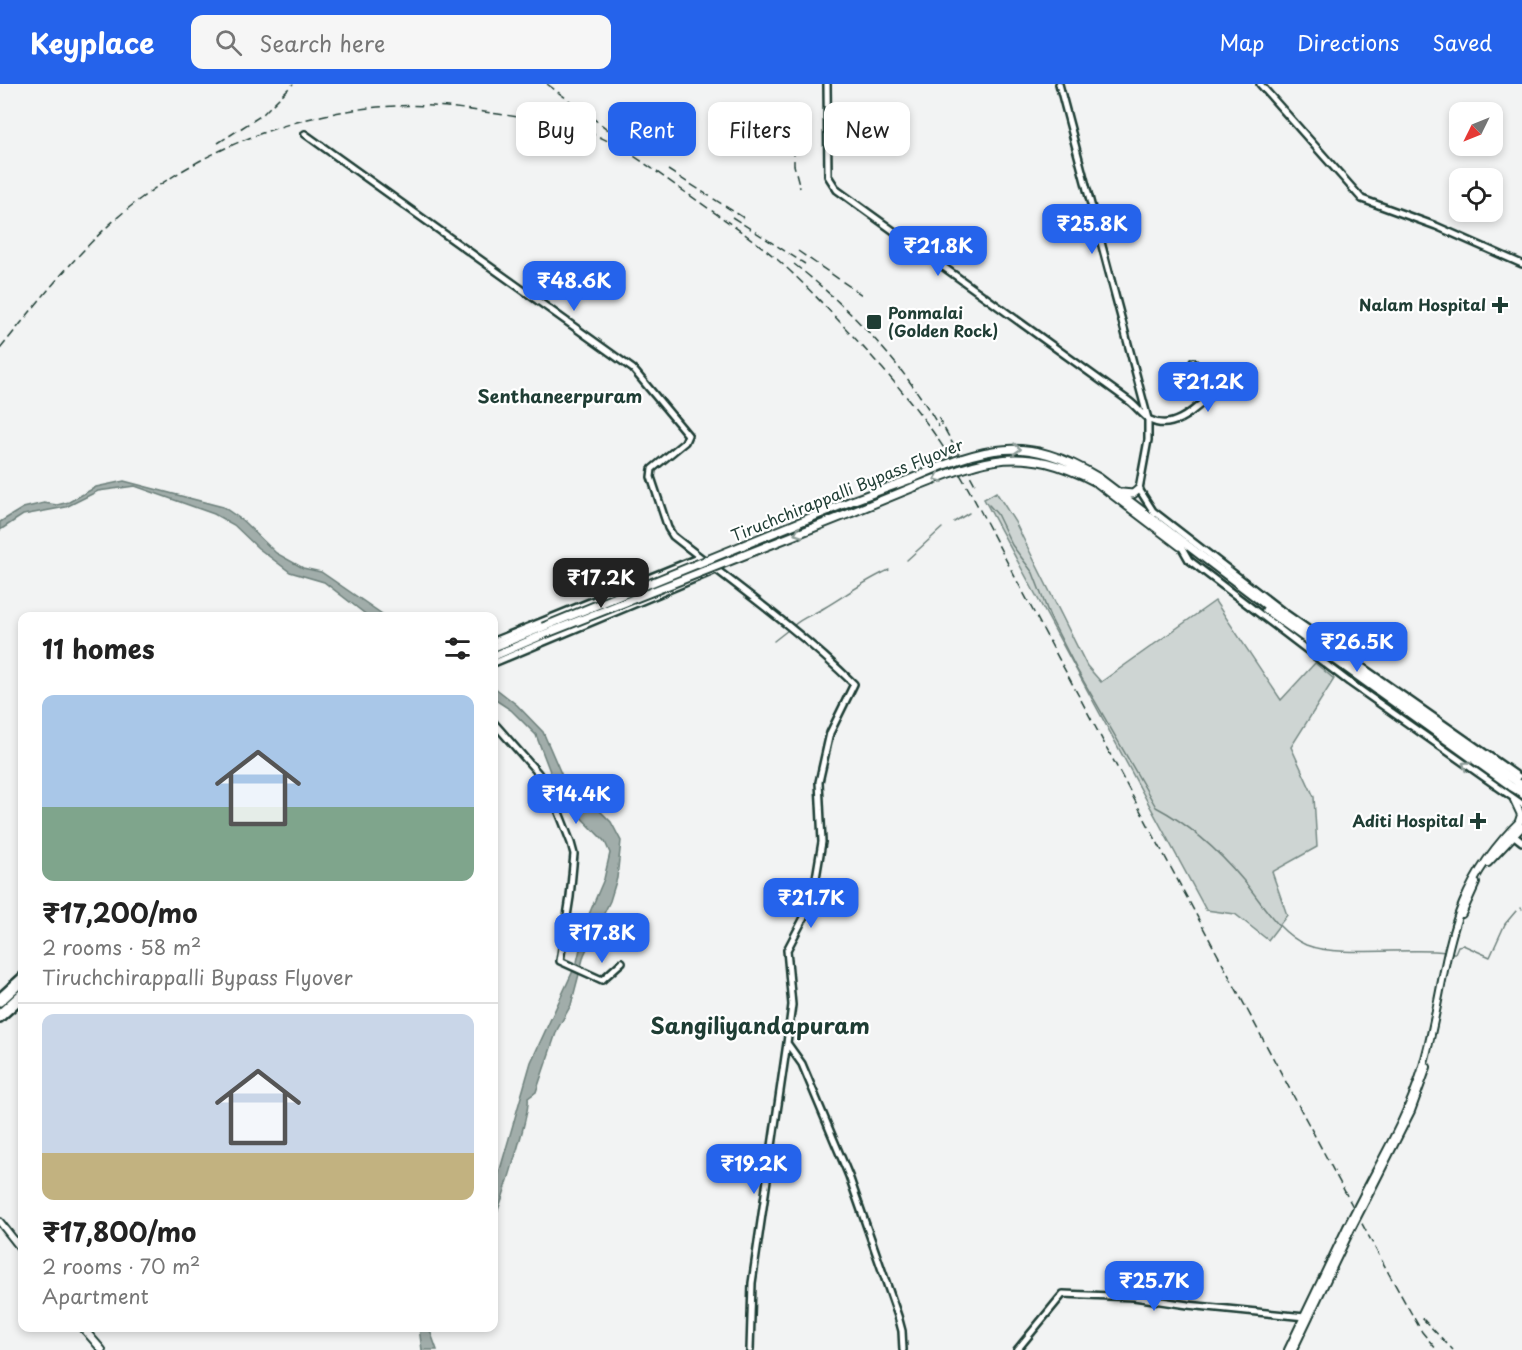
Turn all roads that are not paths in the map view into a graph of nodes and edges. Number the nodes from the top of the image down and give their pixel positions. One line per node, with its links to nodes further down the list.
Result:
1 (827, 84): 7 (street)
2 (1059, 84): 7 (street)
3 (1260, 84): 5 (street)
4 (305, 134): 12 (street)
5 (1522, 264)
6 (1193, 362): 7 (street)
7 (1148, 419): 9 (street)
8 (1097, 480): 10 (highway, Tiruchchirappalli Bypass Flyover); 11 (highway, Tiruchchirappalli Bypass Flyover); 14 (highway, Tiruchchirappalli Bypass Flyover, bridge)
9 (1140, 489): 10 (highway); 22 (street)
10 (1119, 492): 22 (highway, Tiruchchirappalli Bypass Flyover)
11 (1180, 546): 22 (highway, Tiruchchirappalli Bypass Flyover); 24 (street, one-way to 11)
12 (700, 556): 13 (street); 15 (street)
13 (716, 570): 17 (street); 39 (street)
14 (544, 631): 16 (highway, Tiruchchirappalli Bypass Flyover); 17 (highway, Tiruchchirappalli Bypass Flyover)
15 (498, 639)
16 (525, 639): 17 (highway, Tiruchchirappalli Bypass Flyover); 18 (highway); 19 (highway)
17 (535, 641): 20 (street)
18 (498, 646)
19 (498, 654)
20 (498, 661)
21 (498, 728): 30 (street)
22 (1519, 783): 23 (highway, Tiruchchirappalli Bypass Flyover, bridge); 24 (street)
23 (1522, 793)
24 (1514, 800): 25 (street); 26 (main road)
25 (1522, 804)
26 (1521, 822): 27 (main road); 29 (main road)
27 (1513, 835): 28 (street); 29 (main road)
28 (1522, 842)
29 (1450, 945): 41 (main road, bridge)
30 (622, 962)
31 (18, 980): 33 (street)
32 (18, 986): 35 (highway)
33 (0, 996)
34 (18, 997): 37 (highway)
35 (0, 1002)
36 (18, 1002): 38 (street)
37 (0, 1013)
38 (0, 1018)
39 (787, 1043): 47 (street); 48 (street)
40 (0, 1222): 42 (main road)
41 (1349, 1229): 43 (main road); 43 (main road)
42 (18, 1245)
43 (1318, 1289): 44 (main road)
44 (1305, 1317): 49 (street); 50 (main road); 51 (main road)
45 (86, 1332): 46 (main road)
46 (102, 1350)
47 (750, 1350)
48 (903, 1350)
49 (1017, 1350)
50 (1288, 1350)
51 (1293, 1350)

